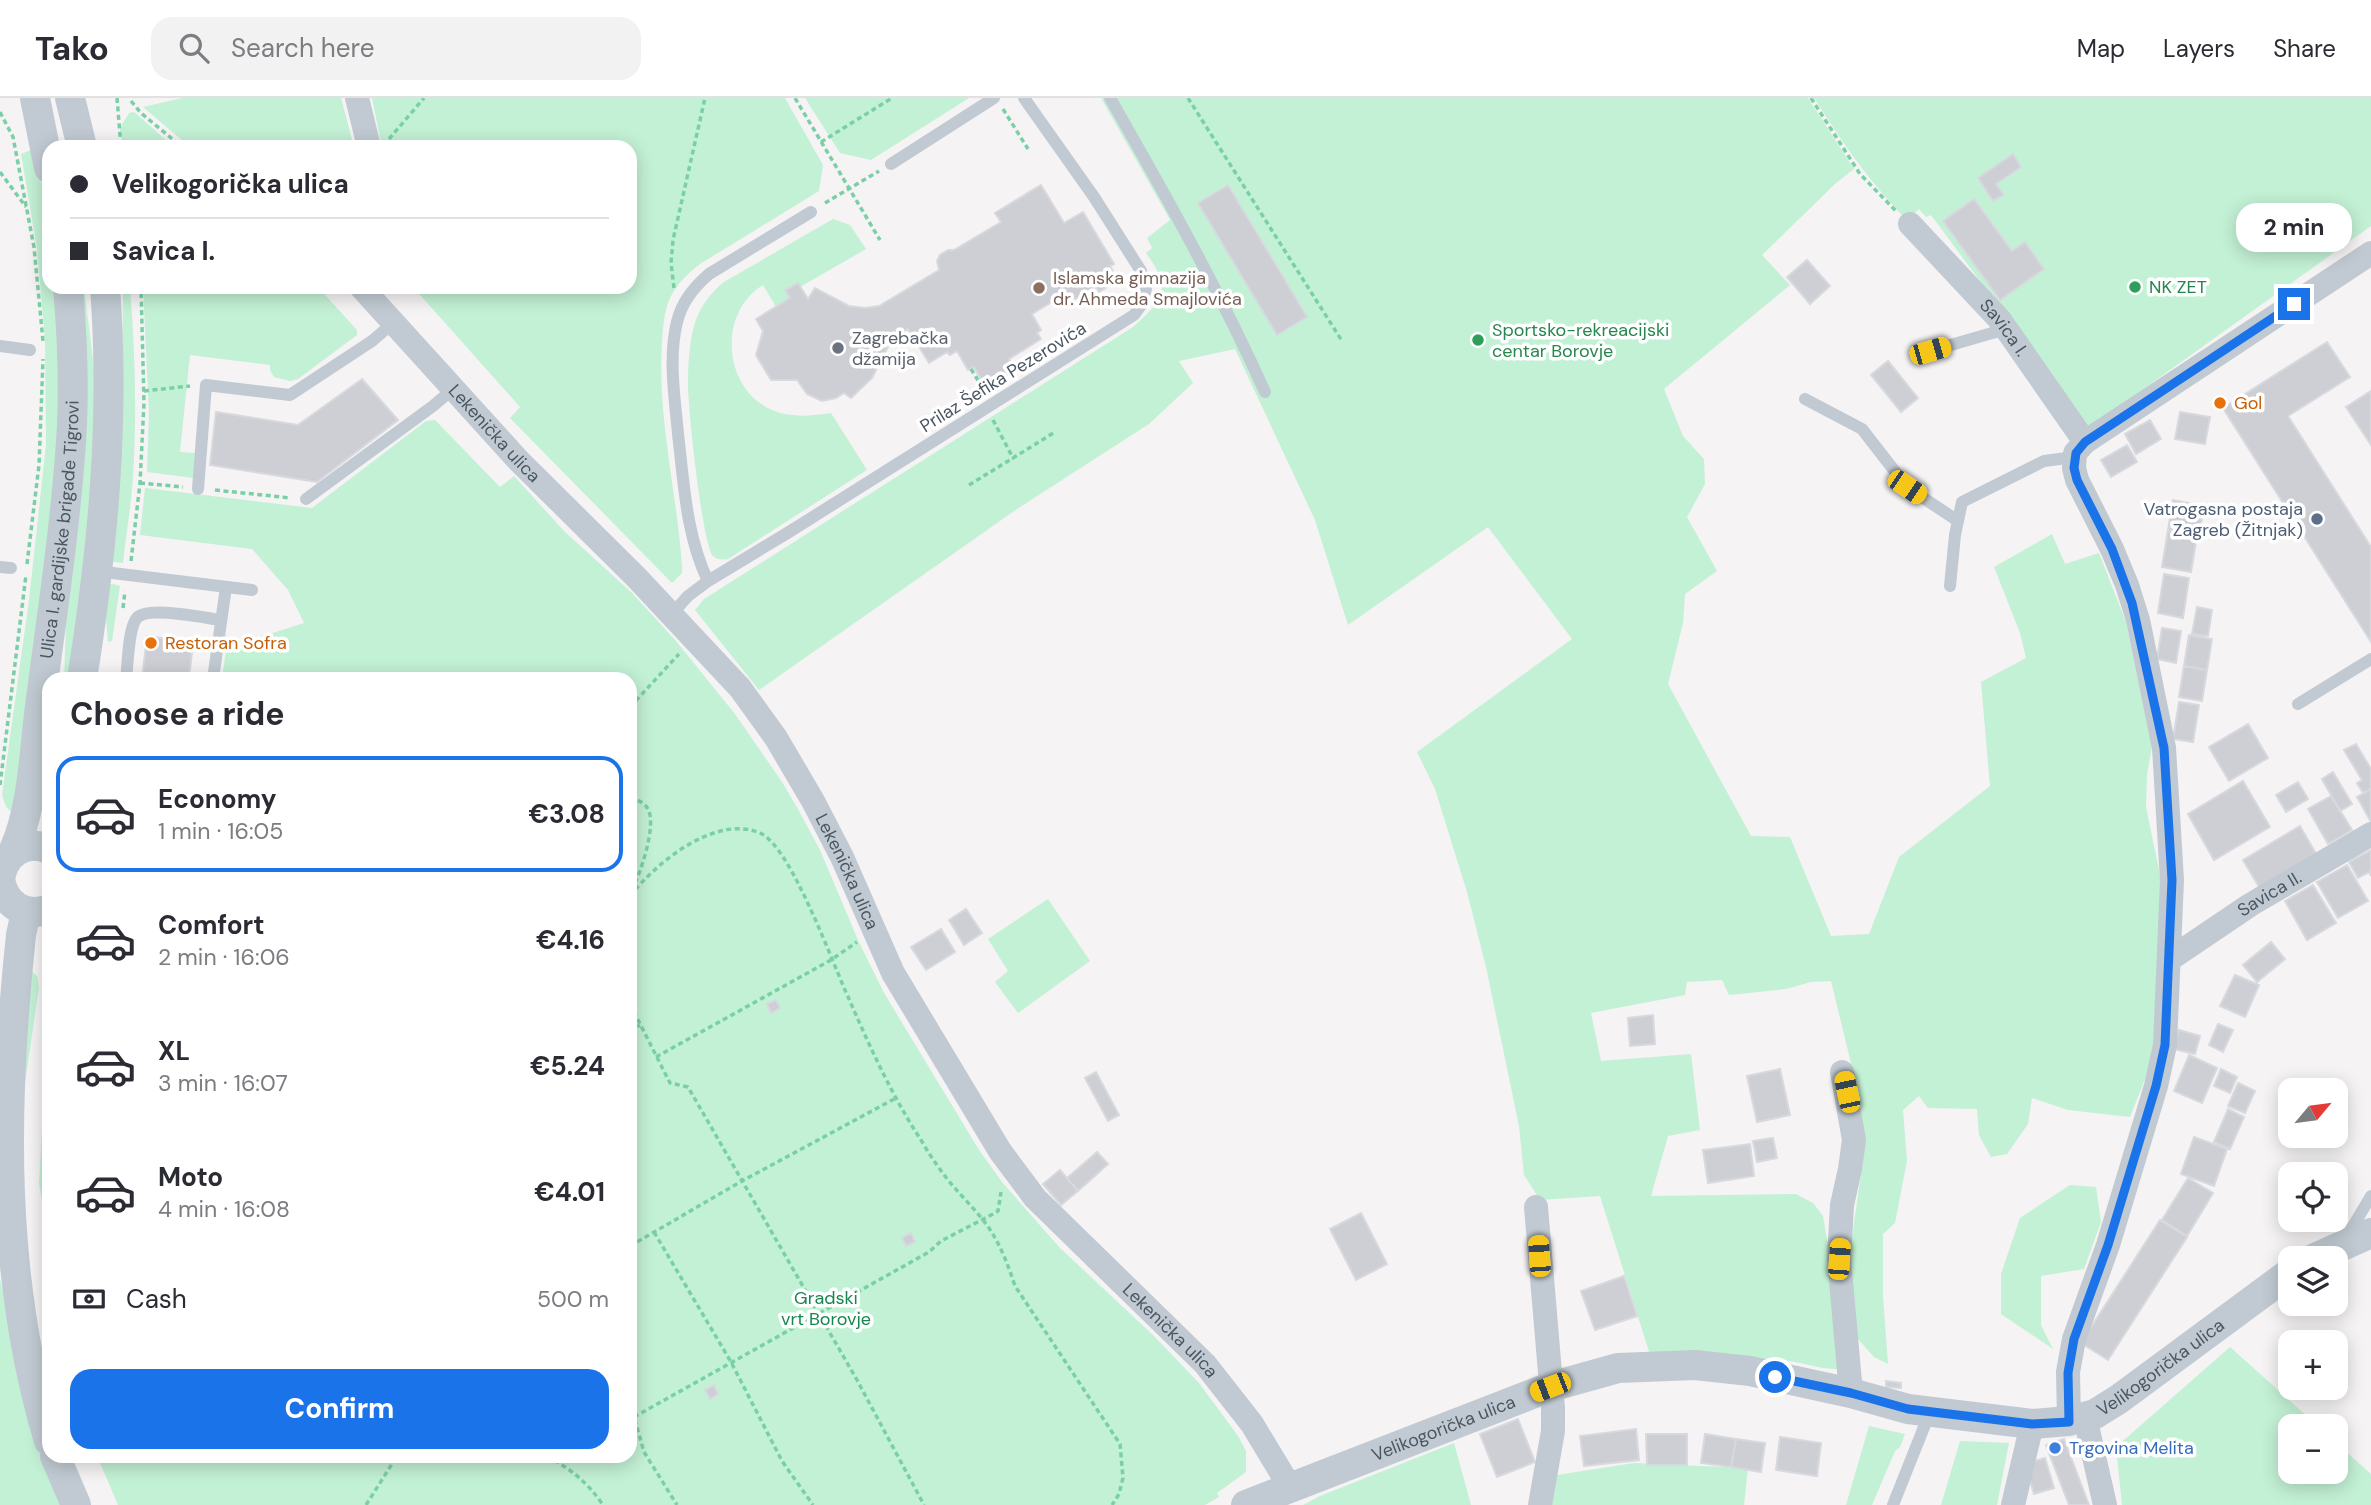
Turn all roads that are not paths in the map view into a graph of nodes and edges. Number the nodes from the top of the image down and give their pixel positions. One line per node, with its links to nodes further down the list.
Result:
1 (35, 98): 7 (street)
2 (70, 98): 8 (street)
3 (356, 98): 9 (street)
4 (1024, 98): 30 (lane, Prilaz Šefika Pezerovića)
5 (1110, 98): 23 (lane)
6 (999, 103): 10 (lane)
7 (43, 140)
8 (80, 140)
9 (367, 140)
10 (891, 164)
11 (811, 212): 30 (lane)
12 (1910, 224): 18 (street, Savica I.)
13 (2369, 260): 25 (street)
14 (68, 294): 37 (street, Ulica I. gardijske brigade Tigrovi)
15 (105, 294): 29 (street)
16 (366, 294): 17 (street, Lekenička ulica)
17 (393, 323): 22 (street, Lekenička ulica); 26 (lane)
18 (2006, 329): 21 (lane); 25 (street, Savica I.)
19 (0, 346): 20 (lane)
20 (30, 350)
21 (1930, 351)
22 (453, 389): 27 (lane); 34 (street, Lekenička ulica)
23 (1265, 392)
24 (1805, 399): 28 (lane)
25 (2080, 450): 28 (lane); 47 (street, Savica I.)
26 (198, 489)
27 (306, 499)
28 (1958, 521): 31 (lane)
29 (96, 571): 32 (lane); 38 (street)
30 (708, 581): 34 (lane)
31 (1950, 586)
32 (226, 587): 33 (lane); 35 (lane)
33 (252, 590)
34 (671, 615): 61 (street, Lekenička ulica)
35 (222, 620): 39 (lane); 40 (lane)
36 (2371, 659): 42 (lane)
37 (45, 672)
38 (83, 672)
39 (127, 672)
40 (214, 672)
41 (42, 691): 45 (street, Ulica I. gardijske brigade Tigrovi)
42 (2298, 704)
43 (2371, 834): 47 (street, Savica II.)
44 (42, 847): 45 (street)
45 (3, 870): 46 (street)
46 (37, 911): 58 (street)
47 (2170, 959): 57 (street, Savica I.)
48 (1842, 1072): 55 (street)
49 (2371, 1196): 52 (lane)
50 (1536, 1207): 54 (street)
51 (2371, 1233): 52 (street)
52 (2342, 1245)
53 (2278, 1282): 57 (street, Velikogorička ulica)
54 (1550, 1387): 55 (street, Velikogorička ulica); 61 (street, Velikogorička ulica); 64 (street)
55 (1851, 1393): 56 (street, Velikogorička ulica)
56 (1930, 1412): 59 (street, Velikogorička ulica); 65 (lane)
57 (2077, 1419): 59 (street, Velikogorička ulica); 67 (street, Savica I.)
58 (42, 1423)
59 (2032, 1424): 66 (street)
60 (58, 1463): 63 (street)
61 (1290, 1487): 62 (street, Velikogorička ulica)
62 (1257, 1503)
63 (76, 1505)
64 (1541, 1505)
65 (1893, 1505)
66 (2013, 1505)
67 (2105, 1505)

